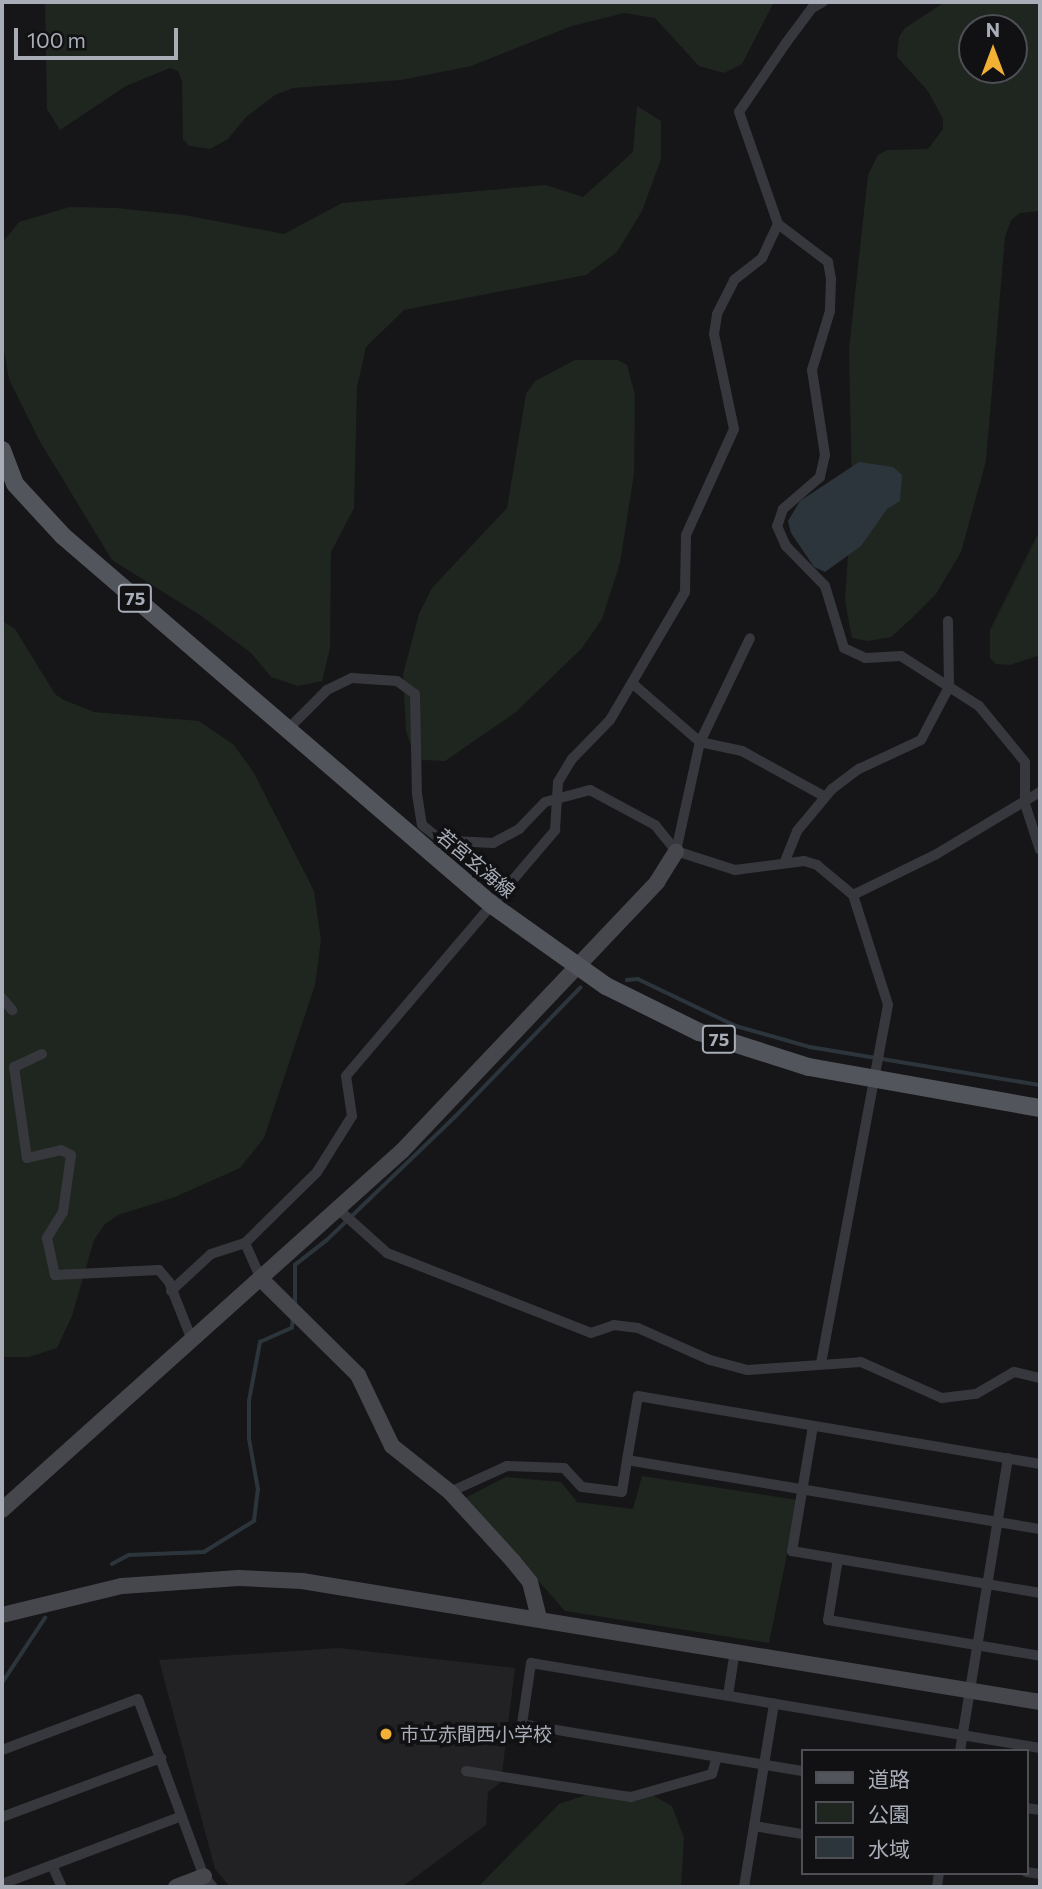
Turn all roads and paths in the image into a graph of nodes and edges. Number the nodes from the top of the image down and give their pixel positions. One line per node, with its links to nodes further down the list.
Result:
1 (823, 2): 2 (street)
2 (778, 224): 6 (street); 7 (street)
3 (2, 450): 8 (main road, 若宮玄海線 / 75)
4 (948, 621): 7 (street)
5 (750, 638): 9 (street)
6 (632, 683): 9 (street); 12 (street)
7 (949, 687): 11 (street); 13 (street)
8 (288, 729): 12 (street); 18 (main road, 若宮玄海線 / 75)
9 (699, 741): 11 (street); 15 (street)
10 (1040, 792): 13 (street)
11 (824, 796): 16 (street)
12 (555, 797): 15 (street); 18 (street)
13 (1025, 803): 14 (street); 17 (street)
14 (1040, 850)
15 (676, 851): 16 (street); 19 (street)
16 (785, 861): 17 (street)
17 (853, 895): 23 (street)
18 (492, 905): 19 (main road, 若宮玄海線 / 75); 26 (street)
19 (578, 967): 23 (main road, 若宮玄海線 / 75); 25 (street)
20 (2, 998): 21 (street)
21 (12, 1010)
22 (42, 1054): 28 (street)
23 (872, 1080): 24 (main road, 若宮玄海線 / 75); 30 (street)
24 (1040, 1108)
25 (338, 1209): 27 (street); 30 (street)
26 (245, 1243): 27 (street); 28 (street)
27 (261, 1279): 29 (street); 37 (street)
28 (171, 1291): 29 (street)
29 (192, 1340): 38 (street)
30 (821, 1362): 31 (street)
31 (1040, 1378)
32 (813, 1426): 33 (street); 34 (street); 36 (street)
33 (1008, 1458): 35 (street); 39 (street)
34 (628, 1460): 36 (street); 37 (street)
35 (1040, 1464)
36 (803, 1490): 39 (street); 41 (street)
37 (450, 1492): 45 (street)
38 (2, 1510)
39 (998, 1522): 40 (street); 42 (street)
40 (1040, 1529)
41 (838, 1559): 42 (street); 46 (street)
42 (988, 1584): 43 (street); 46 (street)
43 (1040, 1593)
44 (2, 1615): 45 (street)
45 (539, 1618): 47 (street)
46 (977, 1646): 48 (street); 49 (street)
47 (735, 1651): 49 (street); 50 (street)
48 (1040, 1657)
49 (971, 1690): 51 (street); 53 (street)
50 (729, 1695): 52 (street); 57 (street)
51 (1040, 1702)
52 (774, 1703): 53 (street); 59 (street)
53 (963, 1734): 54 (street); 55 (street)
54 (1040, 1748)
55 (960, 1749)
56 (2, 1750): 58 (street)
57 (717, 1756): 59 (street); 60 (street)
58 (160, 1758): 62 (street); 63 (street)
59 (764, 1765): 61 (street); 64 (street)
60 (466, 1771)
61 (800, 1771)
62 (182, 1816): 66 (street); 67 (street)
63 (2, 1817)
64 (754, 1826): 65 (street); 71 (street)
65 (800, 1835)
66 (52, 1865): 68 (street); 69 (street)
67 (209, 1882): 70 (street)
68 (2, 1884)
69 (62, 1887)
70 (176, 1887)
71 (744, 1887)

